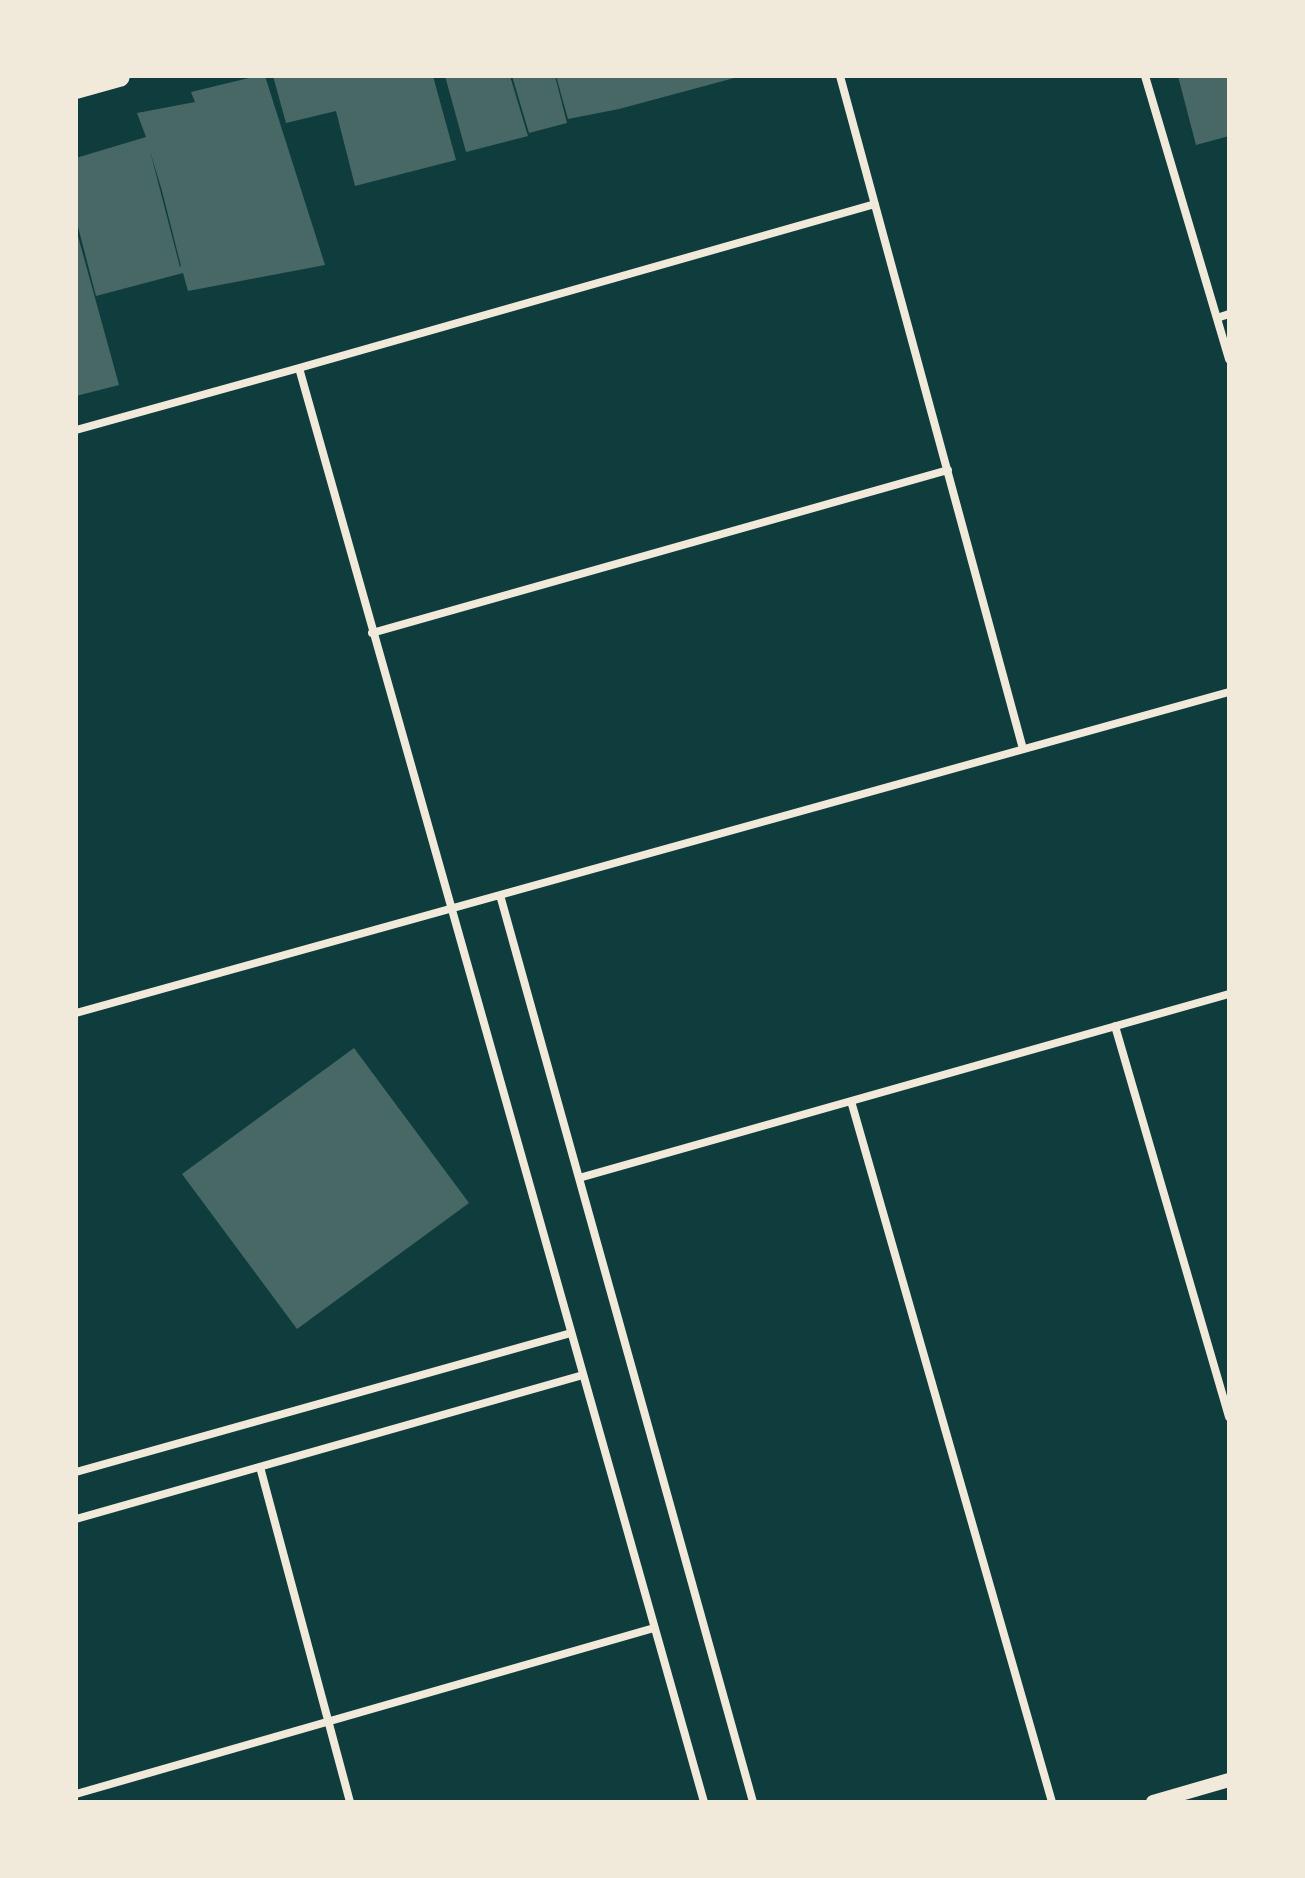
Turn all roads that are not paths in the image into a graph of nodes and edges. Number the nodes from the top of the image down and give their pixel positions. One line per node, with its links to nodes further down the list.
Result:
1 (119, 76): 4 (highway)
2 (840, 76): 5 (street)
3 (1145, 76): 7 (street)
4 (76, 88)
5 (875, 204): 9 (street); 11 (street)
6 (1229, 314): 7 (street)
7 (1217, 318): 8 (street)
8 (1229, 359)
9 (299, 368): 10 (street); 12 (street)
10 (76, 430)
11 (948, 470): 12 (street); 14 (street)
12 (372, 633): 16 (street)
13 (1229, 692): 14 (street)
14 (1023, 749): 15 (street)
15 (500, 895): 16 (street); 21 (street)
16 (450, 909): 18 (street); 22 (street)
17 (1229, 994): 19 (street)
18 (76, 1013)
19 (1115, 1026): 20 (street); 24 (street)
20 (851, 1101): 21 (street); 35 (street)
21 (579, 1178): 34 (street)
22 (571, 1333): 23 (street); 26 (street)
23 (583, 1375): 25 (street); 28 (street)
24 (1229, 1417)
25 (260, 1467): 27 (street); 29 (street)
26 (76, 1472)
27 (76, 1519)
28 (654, 1628): 29 (street); 33 (street)
29 (329, 1722): 31 (street); 32 (street)
30 (1229, 1780): 36 (street)
31 (76, 1794)
32 (350, 1802)
33 (704, 1802)
34 (753, 1802)
35 (1052, 1802)
36 (1153, 1802)

